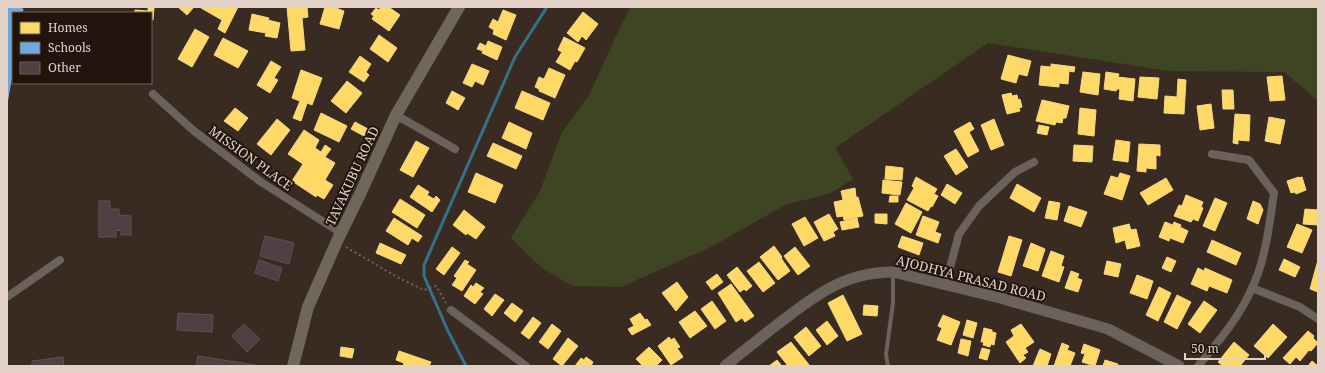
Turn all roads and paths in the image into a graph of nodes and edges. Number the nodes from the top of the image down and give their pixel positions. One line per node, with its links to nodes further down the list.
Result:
1 (459, 7): 3 (main road, TAVAKUBU ROAD)
2 (153, 94): 7 (street, MISSION PLACE)
3 (396, 115): 4 (street); 7 (main road, TAVAKUBU ROAD)
4 (455, 149)
5 (1212, 154): 11 (street)
6 (1034, 162): 10 (street)
7 (339, 237): 13 (path); 15 (main road, TAVAKUBU ROAD)
8 (60, 260): 12 (street)
9 (893, 272): 10 (street, AJODHYA PRASAD ROAD); 17 (street, AJODHYA PRASAD ROAD); 18 (lane)
10 (945, 286): 19 (street, AJODHYA PRASAD ROAD)
11 (1252, 288): 14 (street); 20 (street)
12 (7, 297)
13 (451, 310): 16 (street)
14 (1318, 319)
15 (293, 366)
16 (526, 366)
17 (725, 366)
18 (888, 366)
19 (1179, 366)
20 (1198, 366)

